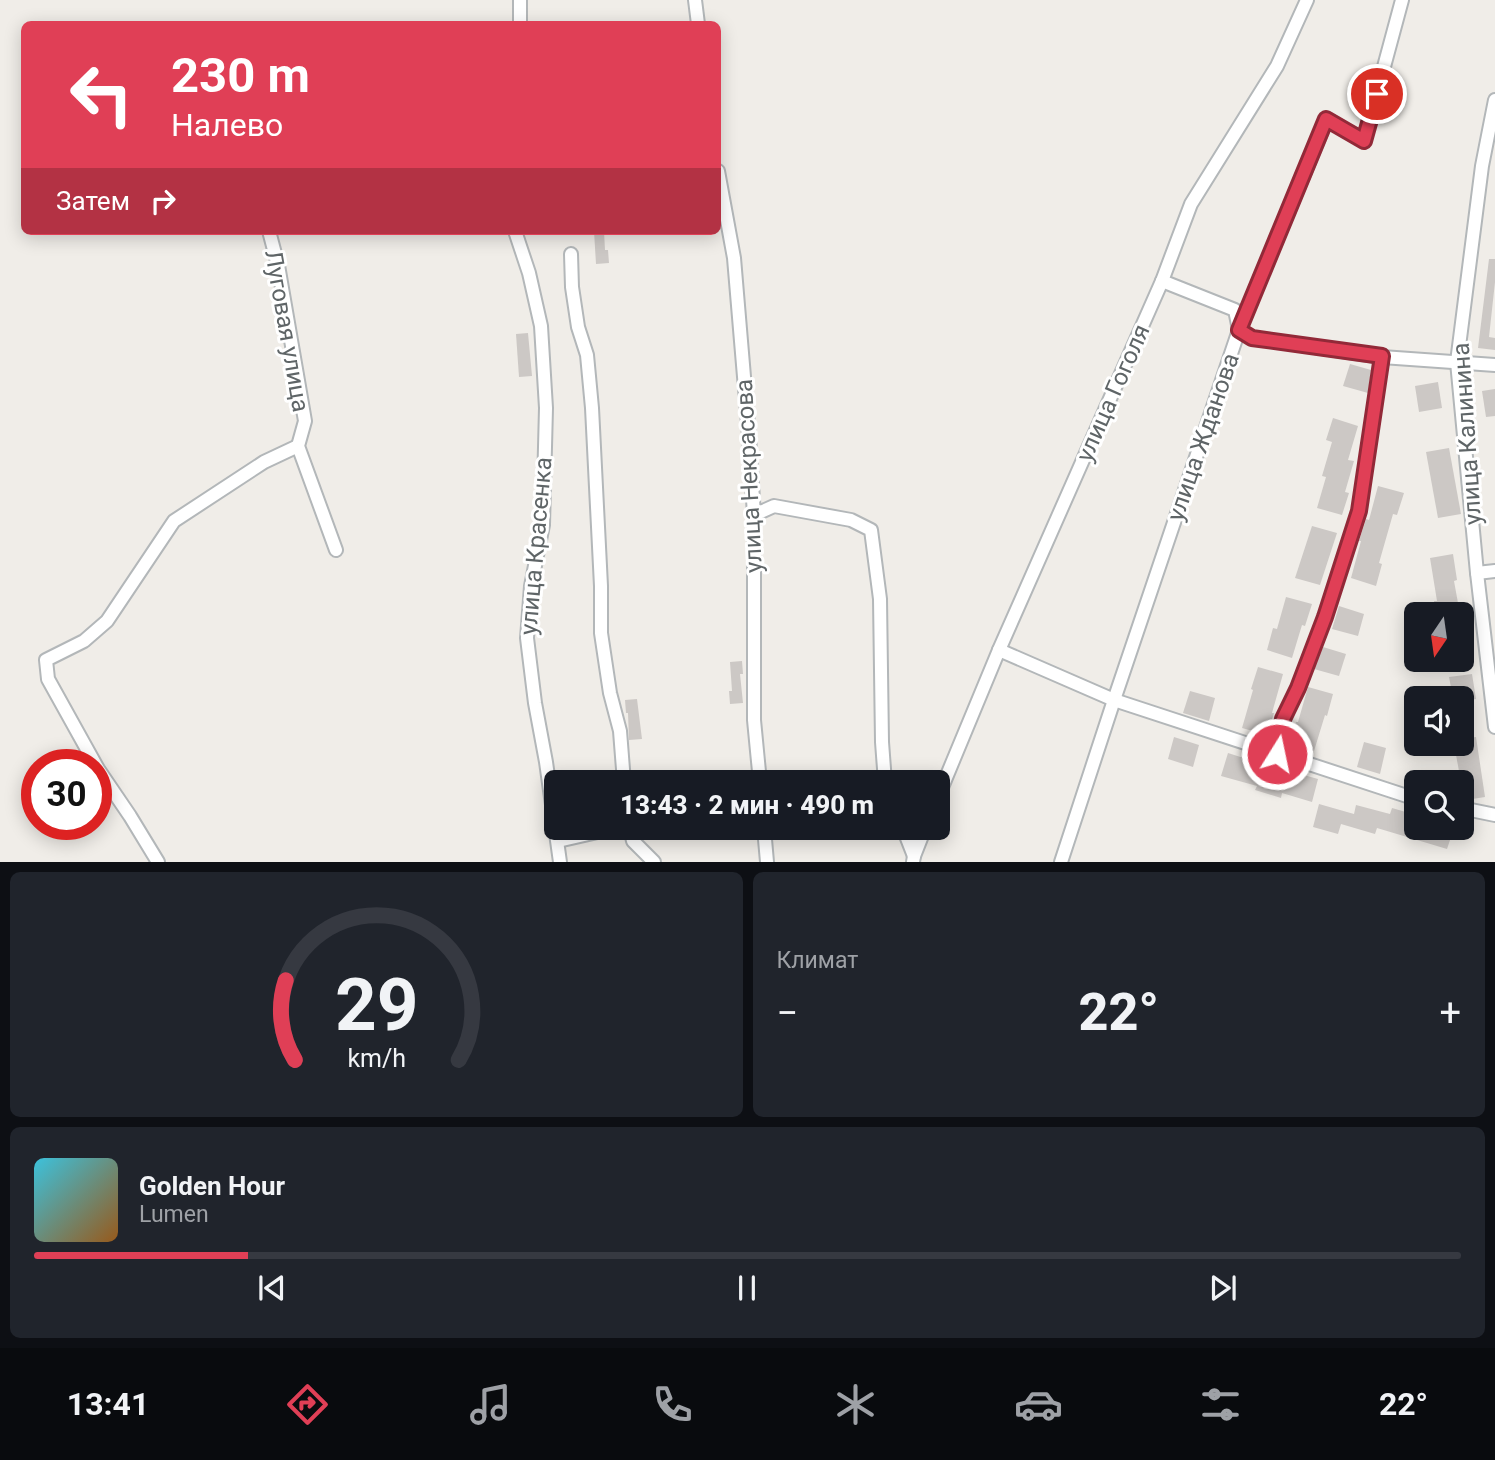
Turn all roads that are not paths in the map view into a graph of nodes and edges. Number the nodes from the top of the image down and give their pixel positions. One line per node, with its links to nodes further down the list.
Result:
1 (520, 0): 5 (street)
2 (695, 0): 6 (street)
3 (1307, 0): 12 (street, улица Гоголя)
4 (1402, 0): 13 (street, улица Жданова)
5 (520, 21)
6 (698, 21)
7 (1495, 100): 15 (street, улица Калинина)
8 (721, 187): 18 (street, улица Некрасова)
9 (270, 235): 17 (street, Луговая улица)
10 (516, 235): 38 (street, улица Красенка)
11 (571, 254): 26 (street, улица Красенка)
12 (1162, 281): 13 (street); 22 (street, улица Гоголя)
13 (1239, 330): 14 (street); 23 (street, улица Жданова)
14 (1382, 356): 15 (street); 25 (street)
15 (1457, 362): 16 (street); 21 (street, улица Калинина)
16 (1495, 365)
17 (298, 446): 19 (street, Луговая улица); 40 (street)
18 (754, 514): 27 (street, улица Некрасова); 28 (street)
19 (336, 550)
20 (1495, 571): 21 (street)
21 (1477, 573): 24 (street, улица Калинина)
22 (999, 650): 23 (street); 29 (street, улица Гоголя)
23 (1114, 700): 25 (street); 44 (street, улица Жданова)
24 (1495, 727)
25 (1277, 754): 30 (street)
26 (623, 770)
27 (759, 770)
28 (885, 770)
29 (949, 770)
30 (1404, 795)
31 (1474, 811): 32 (street)
32 (1495, 815)
33 (562, 840): 38 (street)
34 (633, 840): 42 (street)
35 (765, 840): 43 (street)
36 (907, 840): 39 (street)
37 (920, 840): 39 (street)
38 (558, 841): 41 (street, улица Красенка)
39 (913, 859)
40 (158, 862)
41 (560, 862)
42 (654, 862)
43 (767, 862)
44 (1061, 862)

